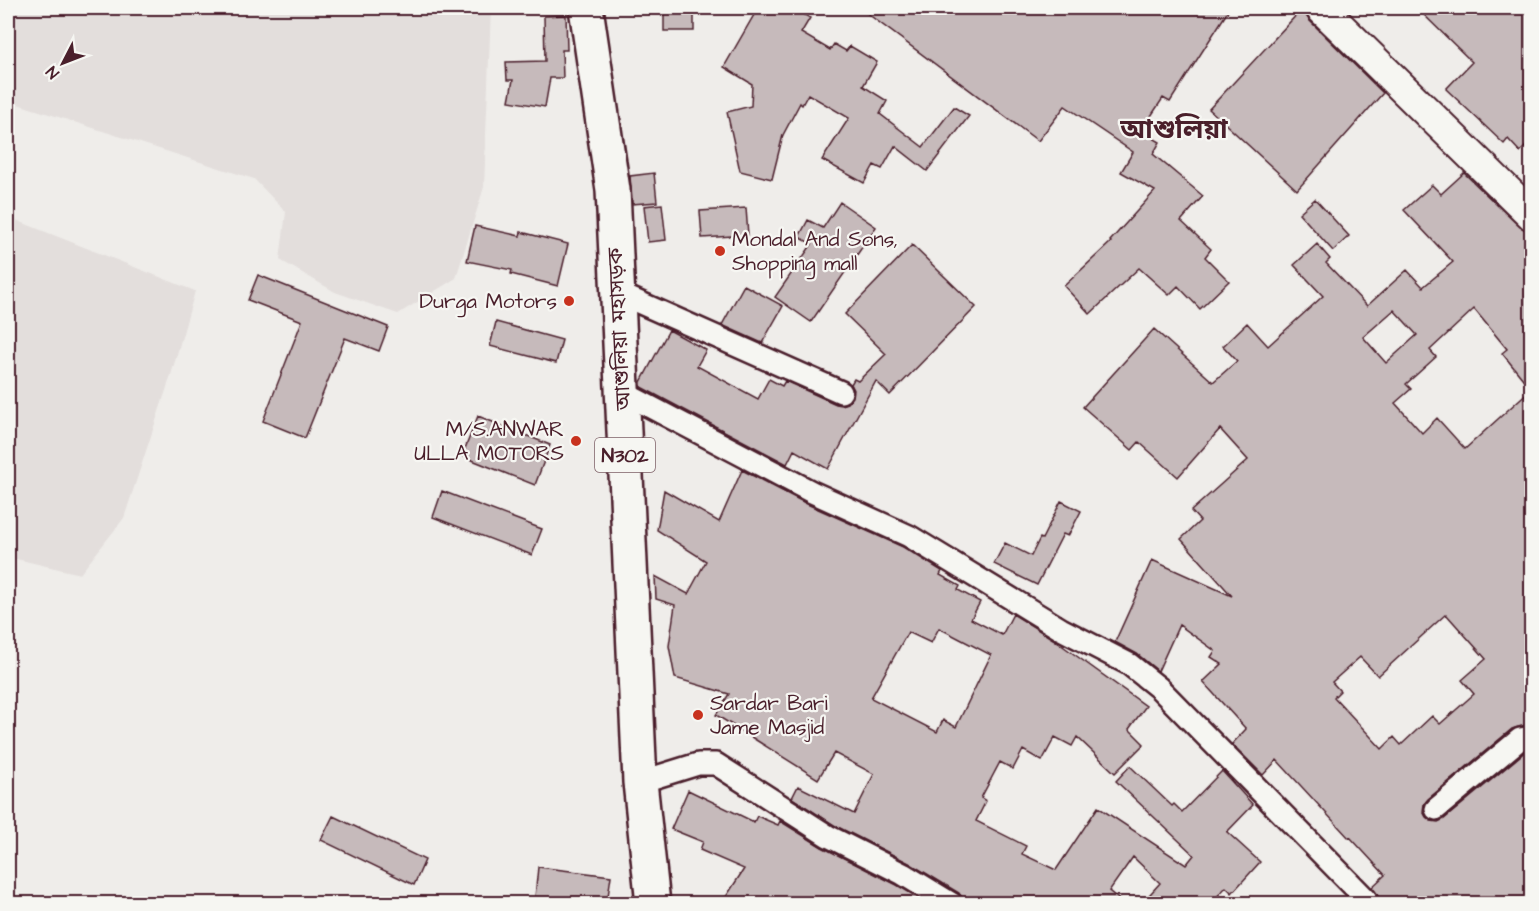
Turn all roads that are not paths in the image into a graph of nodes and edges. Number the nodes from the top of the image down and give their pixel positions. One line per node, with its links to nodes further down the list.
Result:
1 (586, 8): 4 (highway, আশুলিয়া মহাসড়ক / N302)
2 (1321, 8): 3 (street)
3 (1532, 215)
4 (618, 293): 5 (highway, আশুলিয়া মহাসড়ক / N302); 6 (street)
5 (622, 392): 8 (highway, আশুলিয়া মহাসড়ক / N302); 12 (street)
6 (841, 392)
7 (1532, 737): 9 (street)
8 (640, 782): 10 (highway, আশুলিয়া মহাসড়ক / N302); 11 (street)
9 (1436, 809)
10 (653, 903)
11 (952, 903)
12 (1366, 903)

